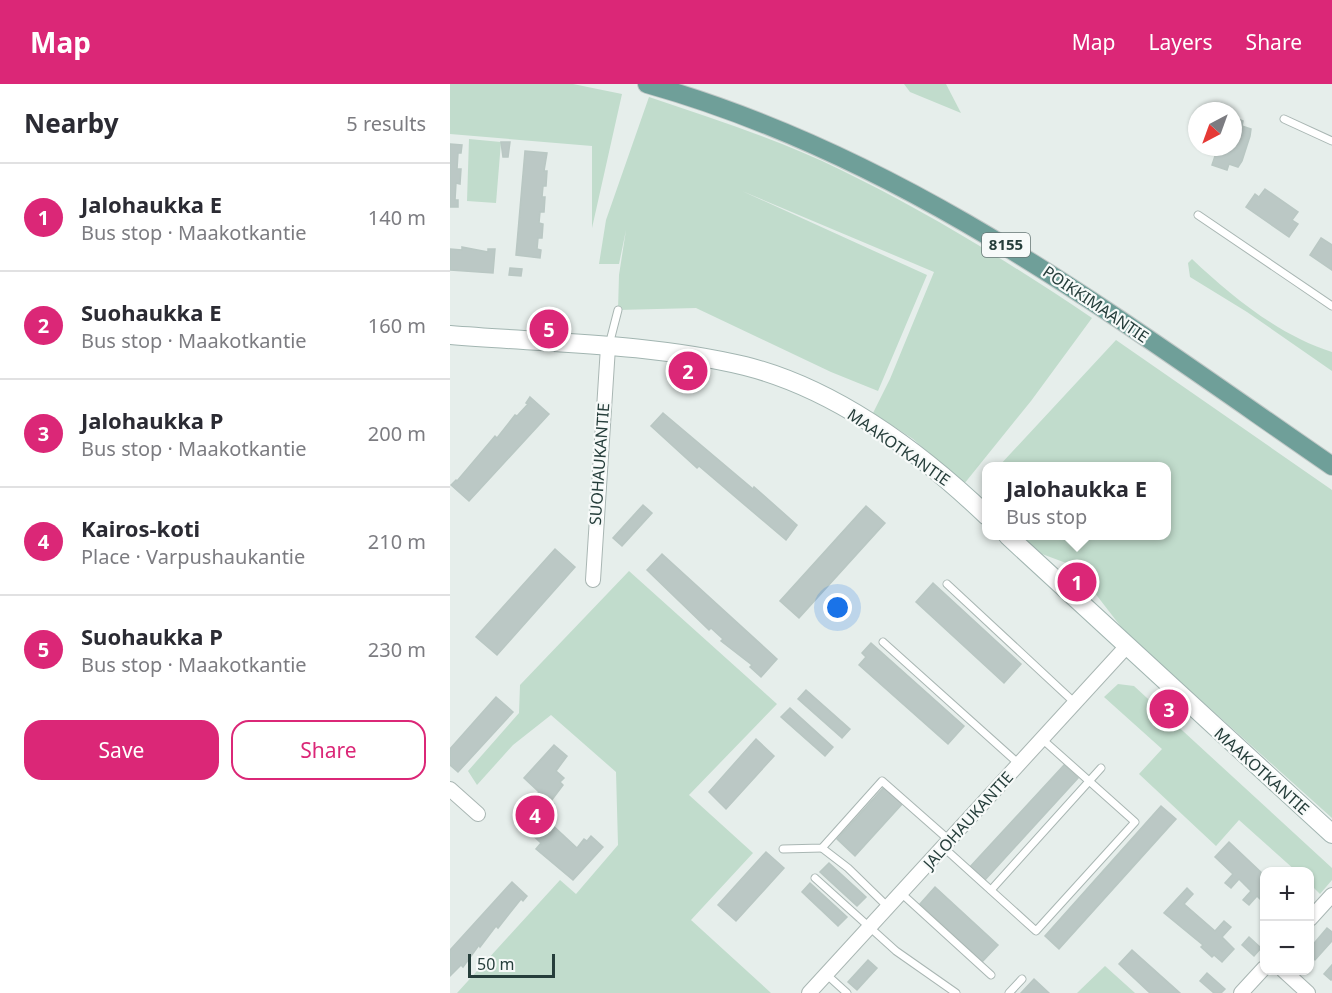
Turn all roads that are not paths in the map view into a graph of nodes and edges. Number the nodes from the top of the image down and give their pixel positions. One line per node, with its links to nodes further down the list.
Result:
1 (647, 84): 9 (main road, POIKKIMAANTIE / 8155)
2 (1284, 119): 3 (lane)
3 (1332, 141)
4 (1198, 215): 5 (lane)
5 (1332, 306)
6 (618, 310): 8 (lane)
7 (450, 335): 8 (street, MAAKOTKANTIE)
8 (608, 347): 10 (street, MAAKOTKANTIE); 12 (street, SUOHAUKANTIE)
9 (1332, 466)
10 (982, 511)
11 (1012, 540): 15 (street, MAAKOTKANTIE)
12 (593, 580)
13 (947, 584): 16 (lane)
14 (883, 642): 18 (lane)
15 (1126, 647): 16 (street, JALOHAUKANTIE); 23 (street, MAAKOTKANTIE)
16 (1075, 703): 17 (street, JALOHAUKANTIE)
17 (1042, 739): 18 (street, JALOHAUKANTIE); 20 (lane)
18 (1019, 764): 24 (street, JALOHAUKANTIE)
19 (1101, 768): 20 (lane)
20 (1089, 781): 28 (lane); 28 (lane)
21 (450, 789): 22 (street)
22 (478, 814)
23 (1332, 834)
24 (946, 844): 25 (lane); 28 (lane); 29 (street, JALOHAUKANTIE)
25 (822, 848): 26 (lane); 31 (lane)
26 (783, 849)
27 (815, 878): 33 (lane)
28 (991, 890)
29 (901, 893): 31 (street, JALOHAUKANTIE); 36 (lane)
30 (1332, 895): 32 (street)
31 (888, 907): 33 (street, JALOHAUKANTIE)
32 (1314, 915)
33 (869, 928): 35 (street, JALOHAUKANTIE); 41 (lane)
34 (1260, 972): 43 (street)
35 (826, 974): 39 (street, JALOHAUKANTIE); 40 (lane)
36 (991, 975)
37 (1289, 975): 44 (street)
38 (1022, 979): 42 (lane)
39 (809, 993)
40 (847, 993)
41 (956, 993)
42 (1009, 993)
43 (1240, 993)
44 (1308, 993)

